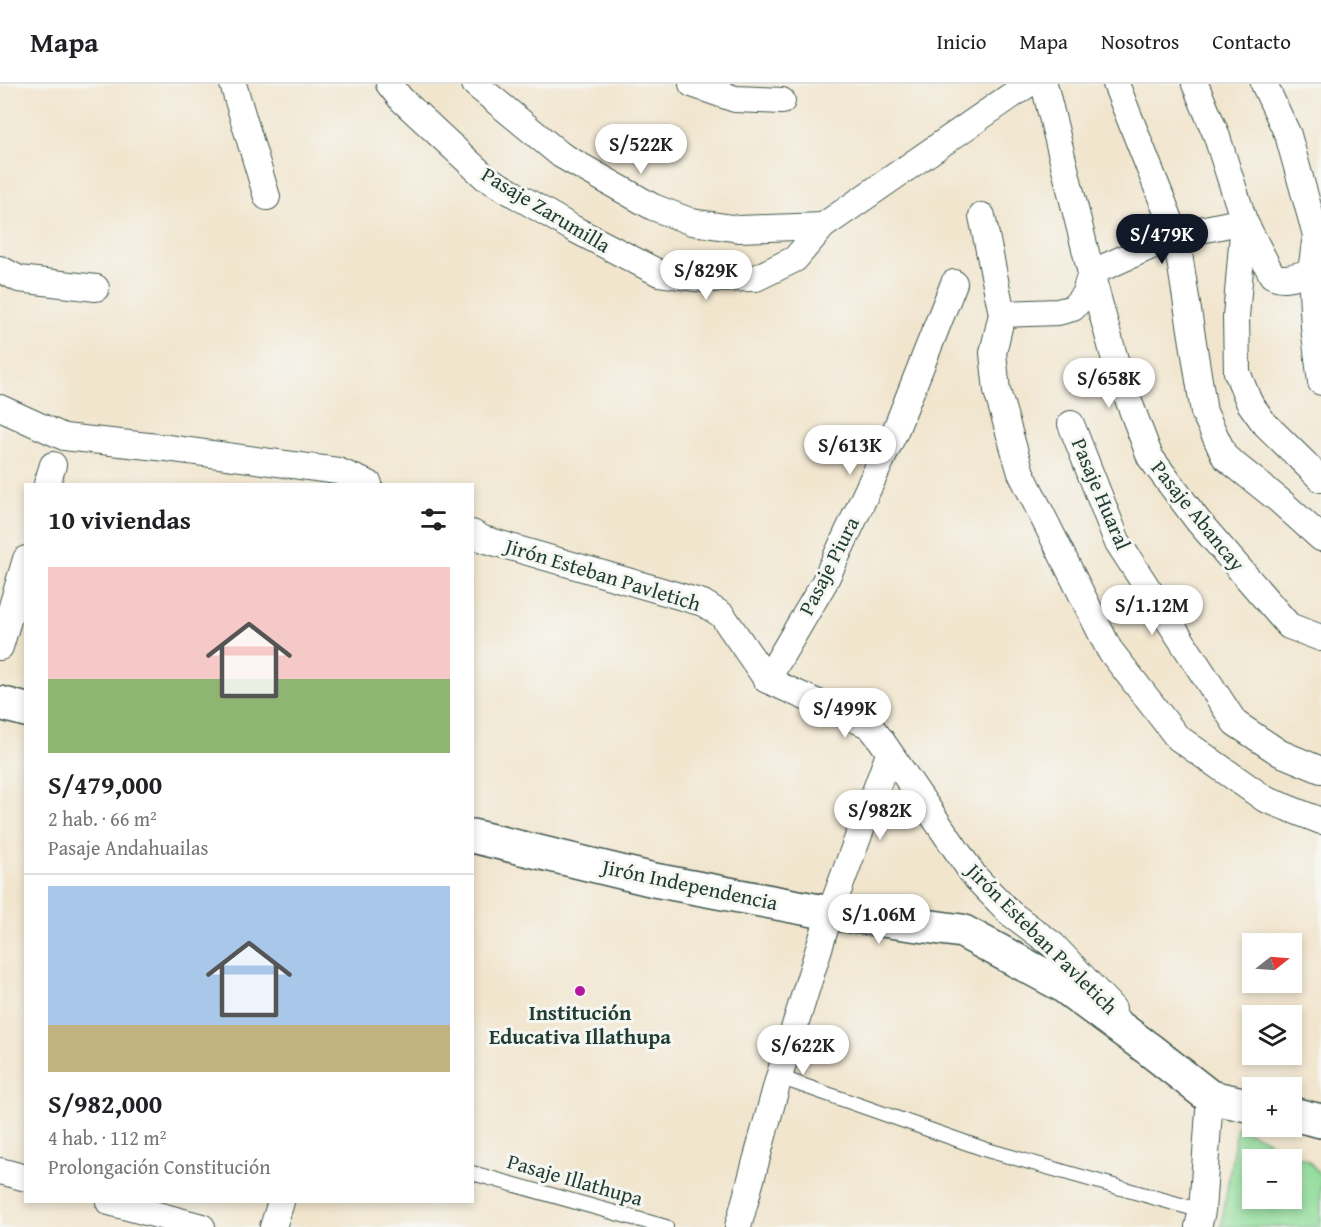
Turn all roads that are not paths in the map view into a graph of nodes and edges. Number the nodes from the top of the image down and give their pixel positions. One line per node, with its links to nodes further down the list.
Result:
1 (233, 84): 11 (street)
2 (389, 84): 14 (street, Pasaje Zarumilla)
3 (475, 84): 14 (street)
4 (692, 84): 10 (street)
5 (1028, 84): 14 (street, Pasaje Zarumilla)
6 (1044, 84): 18 (street, Pasaje Abancay)
7 (1116, 84): 15 (street)
8 (1195, 84): 13 (street)
9 (1264, 84): 17 (street)
10 (782, 101)
11 (267, 197)
12 (982, 216): 21 (street)
13 (1244, 222): 15 (street); 17 (street); 26 (street)
14 (823, 226)
15 (1176, 236): 18 (street); 29 (street)
16 (0, 269): 20 (street)
17 (1311, 272): 22 (street)
18 (1091, 273): 21 (street); 31 (street, Pasaje Abancay)
19 (954, 283): 33 (street, Pasaje Piura)
20 (96, 288)
21 (1002, 314): 38 (street)
22 (1318, 326): 23 (street)
23 (1321, 382)
24 (0, 408): 27 (street)
25 (1071, 424): 37 (street, Pasaje Huaral)
26 (1321, 479)
27 (367, 483)
28 (474, 534): 33 (street, Jirón Esteban Pavletich)
29 (1321, 538)
30 (24, 567): 32 (street)
31 (1321, 638)
32 (0, 647)
33 (767, 680): 36 (street, Jirón Esteban Pavletich)
34 (0, 703): 35 (street)
35 (24, 709)
36 (889, 754): 40 (street); 41 (street, Jirón Esteban Pavletich)
37 (1321, 770)
38 (1321, 821)
39 (474, 836): 40 (street, Jirón Independencia)
40 (830, 913): 41 (street, Jirón Independencia); 42 (street)
41 (1150, 1050): 43 (street, Jirón Independencia)
42 (780, 1077): 52 (lane); 56 (street)
43 (1210, 1097): 44 (street, Jirón Independencia); 52 (street)
44 (1242, 1104)
45 (1302, 1116): 46 (street)
46 (1321, 1121)
47 (0, 1171): 49 (street)
48 (474, 1174): 55 (lane, Pasaje Illathupa)
49 (24, 1177)
50 (113, 1203): 53 (street)
51 (281, 1203): 54 (street)
52 (1200, 1219)
53 (201, 1227)
54 (273, 1227)
55 (666, 1227)
56 (738, 1227)

